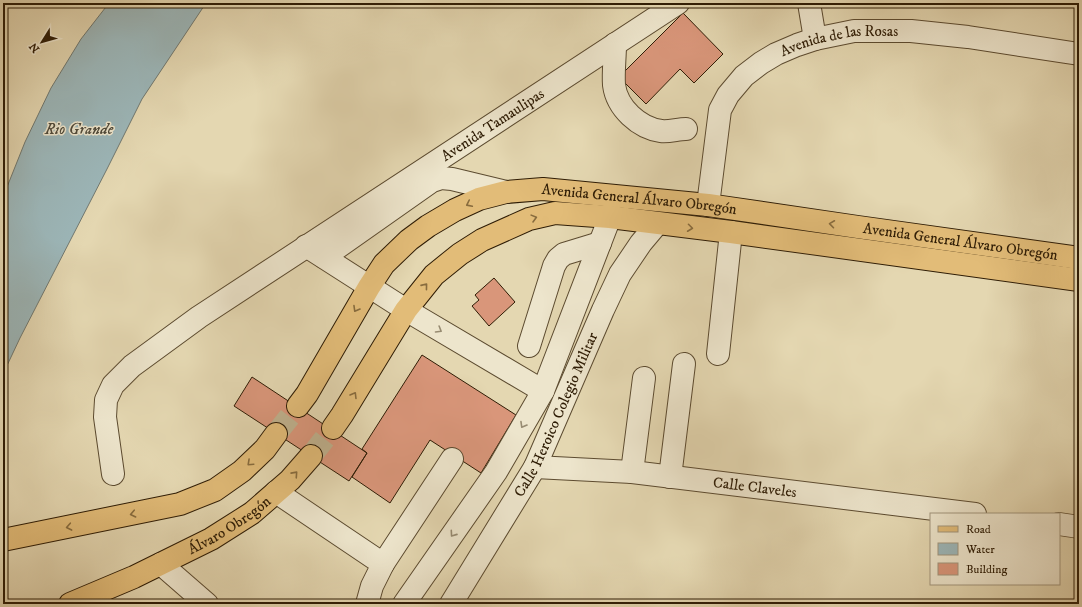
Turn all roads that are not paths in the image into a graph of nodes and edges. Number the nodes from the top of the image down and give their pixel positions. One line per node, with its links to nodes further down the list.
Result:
1 (678, 3): 4 (street, Avenida Tamaulipas)
2 (809, 3): 3 (street)
3 (815, 39): 5 (street, Avenida de las Rosas); 8 (street, Avenida de las Rosas)
4 (615, 44): 6 (street); 15 (street, Avenida Tamaulipas)
5 (1079, 54)
6 (686, 128)
7 (506, 192): 8 (main road, Avenida General Álvaro Obregón); 15 (street); 18 (main road, Avenida General Álvaro Obregón, one-way to 18)
8 (708, 205): 11 (main road, Avenida General Álvaro Obregón, one-way to 8)
9 (610, 217): 10 (main road, Avenida General Álvaro Obregón); 13 (street); 19 (main road, Avenida General Álvaro Obregón, one-way to 9)
10 (657, 224): 12 (main road, Avenida General Álvaro Obregón, one-way to 12); 30 (street, Calle Heroico Colegio Militar)
11 (858, 227): 14 (main road); 16 (main road, Avenida General Álvaro Obregón)
12 (731, 232): 14 (main road, Avenida General Álvaro Obregón); 21 (street)
13 (600, 243): 20 (street); 24 (street)
14 (855, 250): 17 (main road, Avenida General Álvaro Obregón)
15 (315, 252): 18 (street); 32 (street)
16 (1079, 258)
17 (1079, 280)
18 (369, 287): 19 (street); 25 (main road, Avenida General Álvaro Obregón, one-way to 25)
19 (406, 310): 24 (street, one-way to 24); 26 (main road, Avenida General Álvaro Obregón, one-way to 19)
20 (529, 346)
21 (718, 354)
22 (684, 364): 33 (street)
23 (644, 378): 31 (street)
24 (543, 391): 44 (street, one-way to 44)
25 (298, 406)
26 (333, 428)
27 (276, 434): 38 (main road, one-way to 38)
28 (311, 456): 34 (main road, Álvaro Obregón, one-way to 28)
29 (452, 459): 40 (street)
30 (535, 467): 31 (street, Calle Claveles); 45 (street, Calle Heroico Colegio Militar)
31 (632, 472): 33 (street, Calle Claveles)
32 (113, 474)
33 (670, 477): 35 (street, Calle Claveles)
34 (276, 492): 39 (main road, Álvaro Obregón); 40 (street)
35 (967, 513)
36 (1060, 524): 37 (street)
37 (1079, 527)
38 (3, 540)
39 (161, 564): 41 (main road, Álvaro Obregón); 42 (street)
40 (383, 564): 43 (street)
41 (70, 604)
42 (207, 604)
43 (367, 604)
44 (404, 604)
45 (451, 604)

